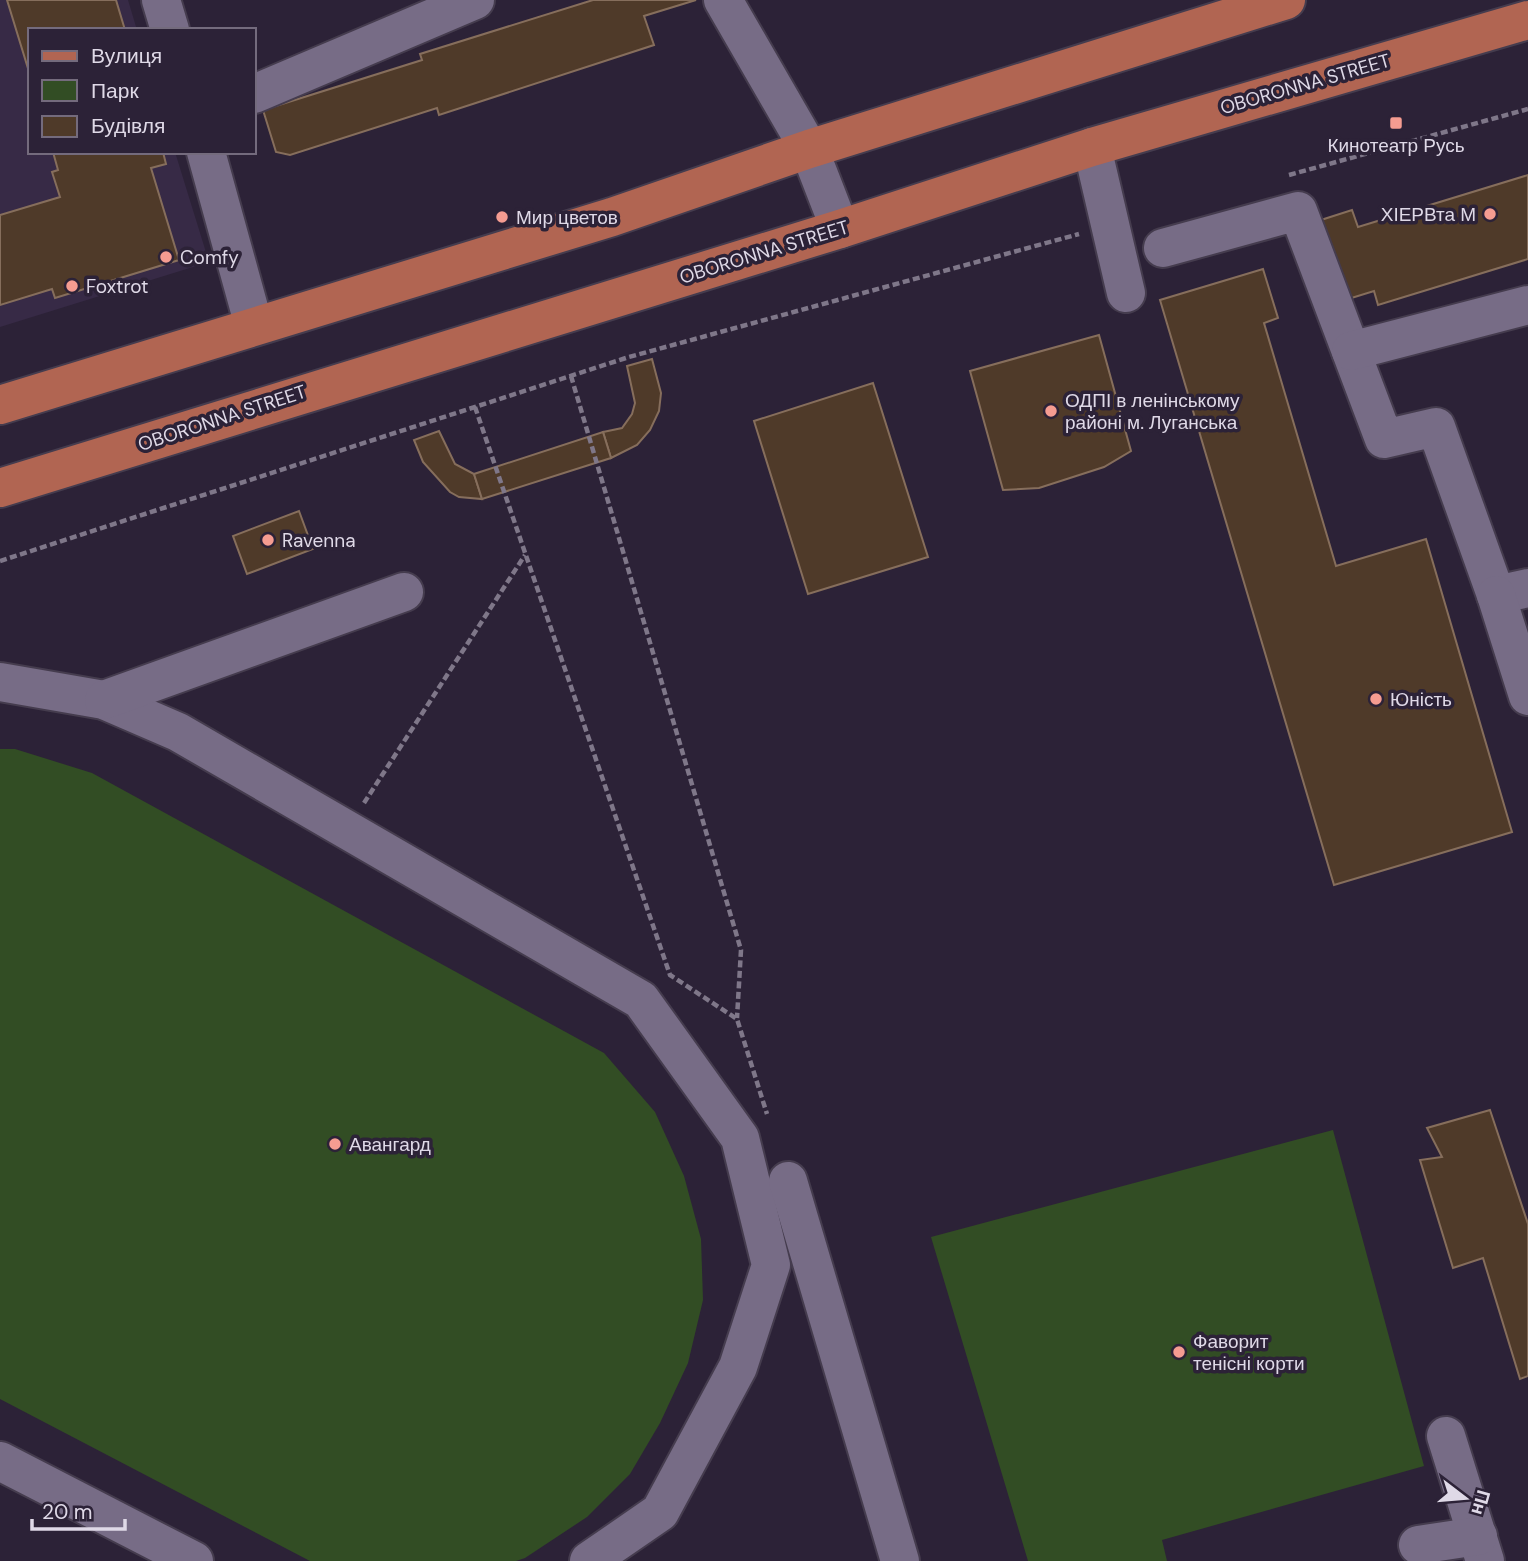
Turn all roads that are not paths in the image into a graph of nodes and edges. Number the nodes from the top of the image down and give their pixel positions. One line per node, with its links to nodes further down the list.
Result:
1 (161, 0): 6 (street)
2 (475, 0): 7 (street)
3 (723, 0): 9 (street)
4 (1286, 0): 9 (main road)
5 (1528, 20): 8 (main road, OBORONNA STREET)
6 (169, 28)
7 (256, 93)
8 (1092, 147): 11 (main road, OBORONNA STREET); 13 (street)
9 (809, 149): 11 (street); 15 (main road)
10 (207, 154): 15 (street)
11 (840, 229): 18 (main road, OBORONNA STREET)
12 (1163, 248): 16 (street)
13 (1126, 293)
14 (1528, 305): 16 (street)
15 (254, 326): 17 (main road)
16 (1350, 351): 20 (street)
17 (0, 405)
18 (0, 488)
19 (404, 592): 23 (street)
20 (1512, 592): 22 (street)
21 (0, 682): 23 (street)
22 (1527, 689)
23 (104, 700): 30 (street)
24 (788, 1181): 31 (street)
25 (1446, 1436): 28 (street)
26 (0, 1461): 29 (street)
27 (1418, 1545): 28 (street)
28 (1481, 1549)
29 (194, 1561)
30 (589, 1561)
31 (901, 1561)

